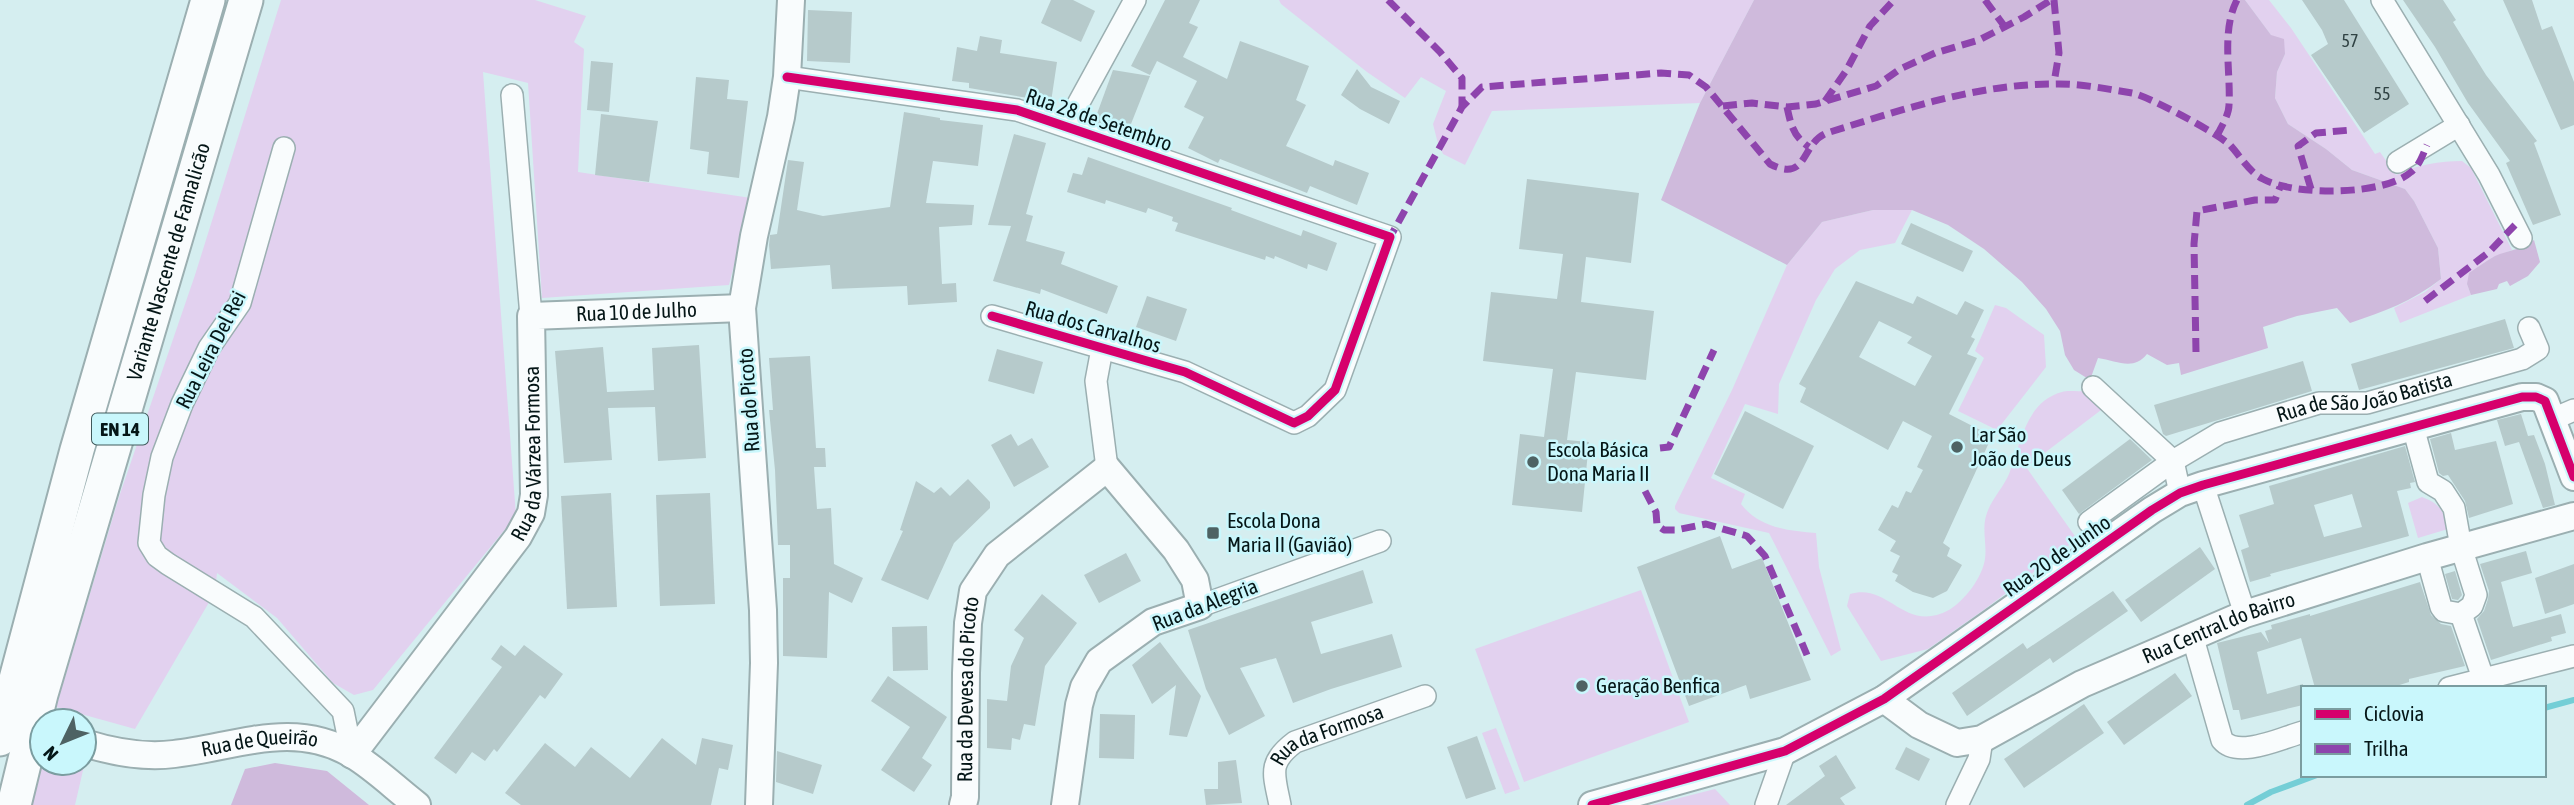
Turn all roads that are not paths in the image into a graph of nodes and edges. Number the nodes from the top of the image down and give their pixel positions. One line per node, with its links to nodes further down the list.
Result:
1 (208, 0): 41 (highway, Variante Nascente de Famalicão / EN 14)
2 (246, 0): 46 (highway, Variante Nascente de Famalicão / EN 14)
3 (791, 0): 6 (street, Rua do Picoto)
4 (1135, 0): 9 (street)
5 (2382, 0): 8 (street)
6 (787, 77): 9 (street, Rua 28 de Setembro); 14 (street, Rua do Picoto)
7 (512, 95): 15 (street, Rua da Várzea Formosa)
8 (2459, 125): 11 (street); 13 (street)
9 (1066, 126): 12 (street, Rua 28 de Setembro)
10 (284, 148): 45 (street, Rua Leira Del Rei)
11 (2398, 162)
12 (1390, 237): 18 (street, Rua dos Carvalhos)
13 (2521, 238)
14 (742, 308): 15 (street, Rua 10 de Julho); 48 (street, Rua do Picoto)
15 (531, 316): 45 (street, Rua da Várzea Formosa)
16 (992, 316): 18 (street, Rua dos Carvalhos)
17 (2529, 328): 22 (street, Rua de São João Batista)
18 (1102, 349): 23 (street)
19 (2093, 387): 22 (street)
20 (2564, 415): 21 (street, Rua 20 de Junho); 24 (street)
21 (2413, 427): 25 (street, Rua 20 de Junho); 29 (street)
22 (2173, 461): 25 (street); 27 (street, Rua de São João Batista)
23 (1107, 468): 31 (street); 49 (street, Rua da Devesa do Picoto)
24 (2574, 477)
25 (2192, 489): 32 (street); 39 (street, Rua 20 de Junho)
26 (2574, 516): 29 (street, Rua Central do Bairro)
27 (2089, 522)
28 (1380, 541): 31 (street, Rua da Alegria)
29 (2462, 547): 30 (street, Rua Central do Bairro); 33 (street)
30 (2427, 558): 32 (street, Rua Central do Bairro); 33 (street)
31 (1200, 606): 50 (street, Rua da Alegria)
32 (2245, 614): 34 (street, Rua Central do Bairro)
33 (2462, 614): 36 (street)
34 (2192, 635): 40 (street); 42 (street, Rua Central do Bairro)
35 (2574, 656): 36 (street)
36 (2483, 678): 37 (street)
37 (2456, 686)
38 (1425, 696): 51 (street, Rua da Formosa)
39 (1884, 699): 42 (street, Rua Central do Bairro); 44 (street, Rua 20 de Junho)
40 (2301, 733)
41 (0, 739)
42 (1982, 739): 54 (street)
43 (98, 747): 45 (street, Rua de Queirão)
44 (1785, 751): 52 (street, Rua 20 de Junho); 53 (street)
45 (352, 755): 47 (street, Rua de Queirão)
46 (14, 805)
47 (417, 805)
48 (759, 805)
49 (963, 805)
50 (1065, 805)
51 (1280, 805)
52 (1592, 805)
53 (1766, 805)
54 (1957, 805)

